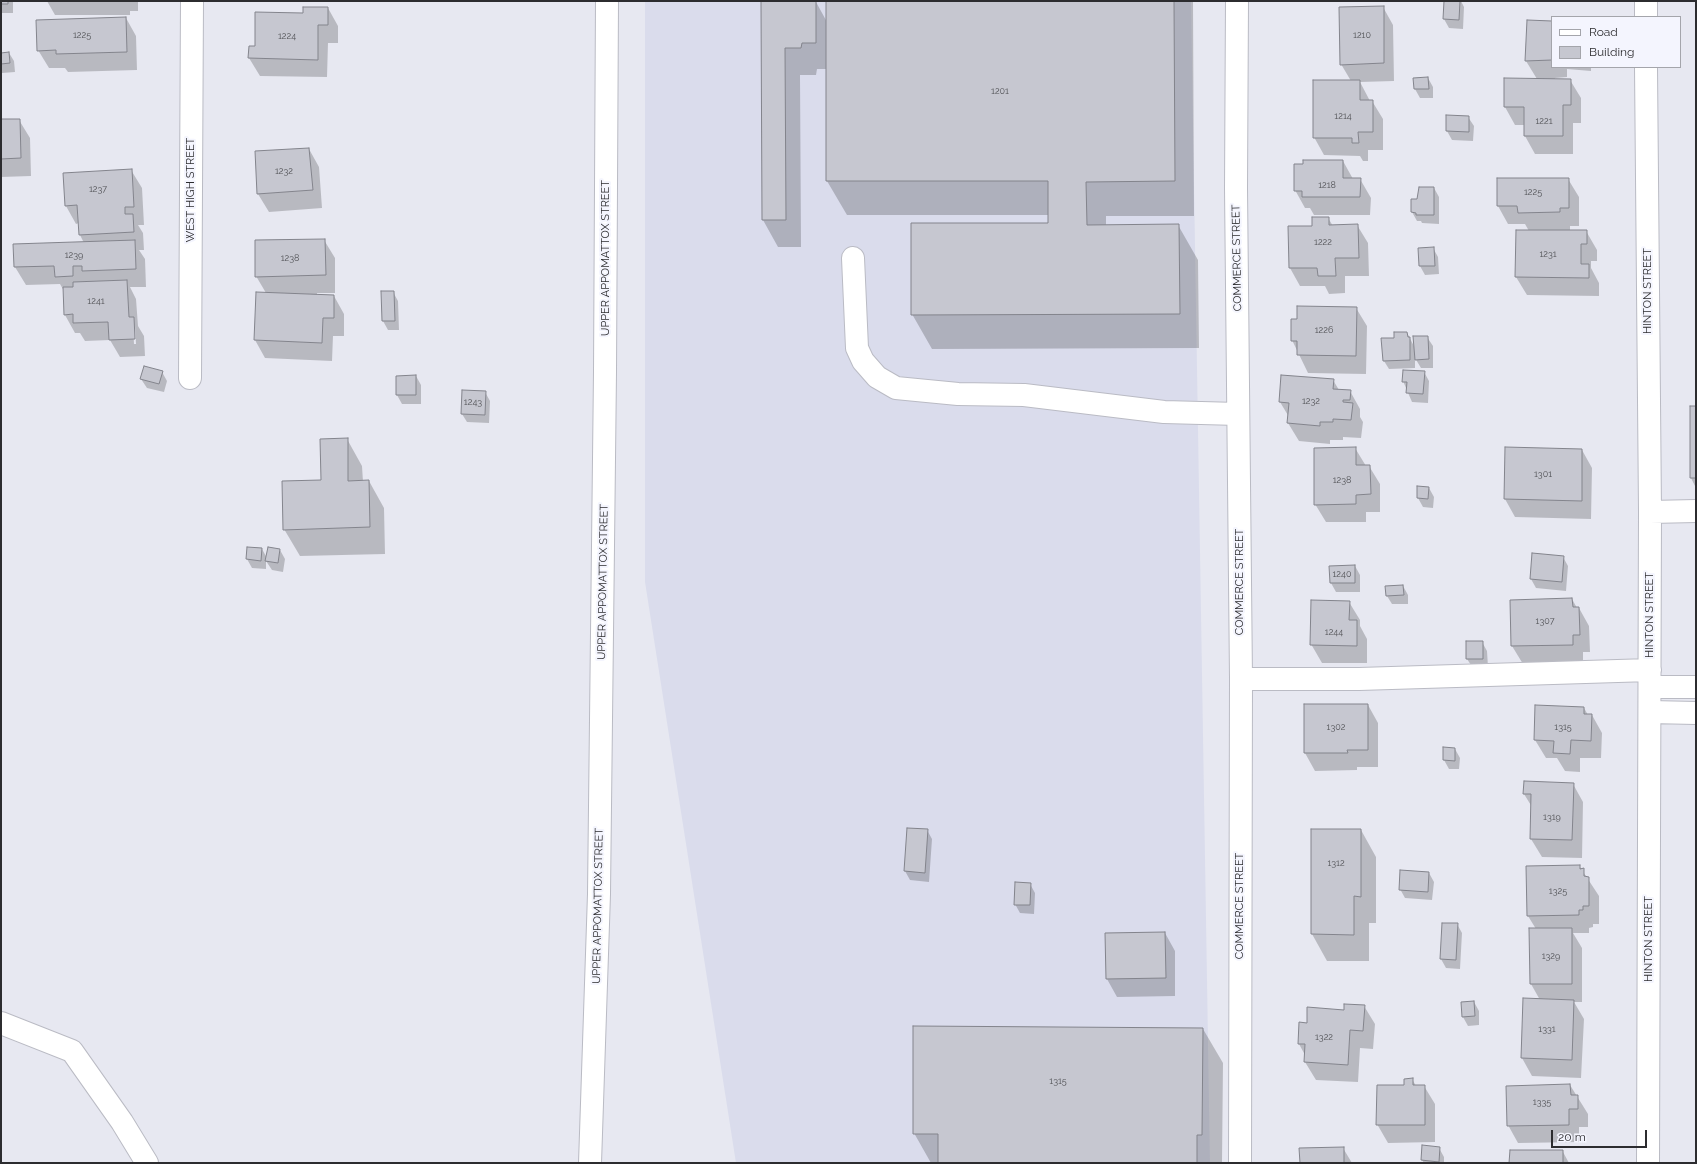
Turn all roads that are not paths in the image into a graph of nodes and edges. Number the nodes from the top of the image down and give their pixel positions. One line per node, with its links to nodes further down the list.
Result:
1 (192, 1): 8 (street, WEST HIGH STREET)
2 (607, 1): 19 (street, UPPER APPOMATTOX STREET)
3 (1237, 1): 9 (street, COMMERCE STREET)
4 (1646, 1): 5 (street)
5 (1646, 16)
6 (1646, 68): 11 (street, HINTON STREET)
7 (852, 258): 9 (street)
8 (190, 378)
9 (1238, 414): 12 (street, COMMERCE STREET)
10 (1696, 511): 11 (street)
11 (1650, 512): 13 (street, HINTON STREET)
12 (1241, 679): 13 (street); 20 (street, COMMERCE STREET)
13 (1650, 679): 14 (street); 15 (street, HINTON STREET)
14 (1696, 687)
15 (1650, 712): 16 (street); 21 (street, HINTON STREET)
16 (1696, 713)
17 (1, 1023): 18 (street)
18 (147, 1163)
19 (590, 1163)
20 (1240, 1163)
21 (1648, 1163)

